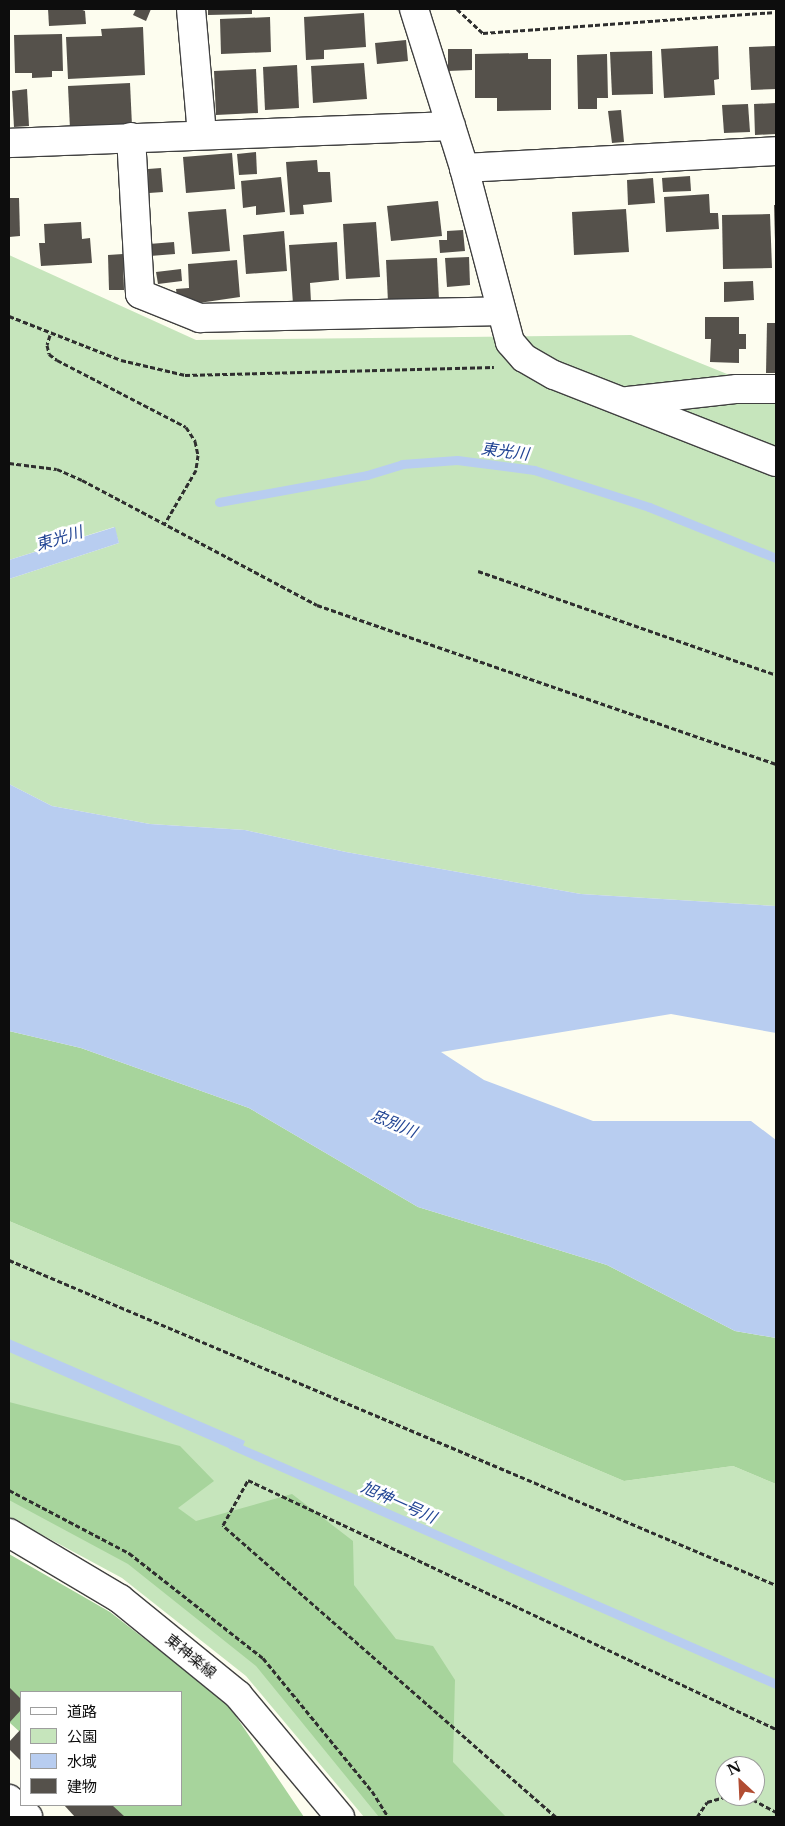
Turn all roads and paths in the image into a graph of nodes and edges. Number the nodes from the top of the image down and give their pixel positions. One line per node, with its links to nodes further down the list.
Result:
1 (191, 9): 6 (street)
2 (414, 9): 5 (street)
3 (457, 9): 4 (path)
4 (776, 12)
5 (451, 126): 6 (street); 10 (street)
6 (202, 134): 7 (street)
7 (131, 138): 8 (street); 11 (street)
8 (9, 143)
9 (776, 151): 10 (street)
10 (464, 168): 11 (street)
11 (500, 311): 14 (street)
12 (9, 316): 13 (path)
13 (50, 334): 14 (path); 19 (path)
14 (524, 358): 16 (street)
15 (776, 389): 16 (street)
16 (625, 402): 17 (street)
17 (776, 462)
18 (9, 464): 19 (path)
19 (165, 523): 22 (path)
20 (478, 571): 21 (path)
21 (776, 675)
22 (776, 764)
23 (9, 1260): 25 (path)
24 (9, 1533): 32 (street, 東神楽線)
25 (776, 1586)
26 (776, 1729): 33 (path)
27 (9, 1799): 31 (street)
28 (715, 1800): 34 (path)
29 (765, 1806): 30 (path)
30 (776, 1812)
31 (28, 1817)
32 (340, 1817)
33 (556, 1817)
34 (697, 1817)

